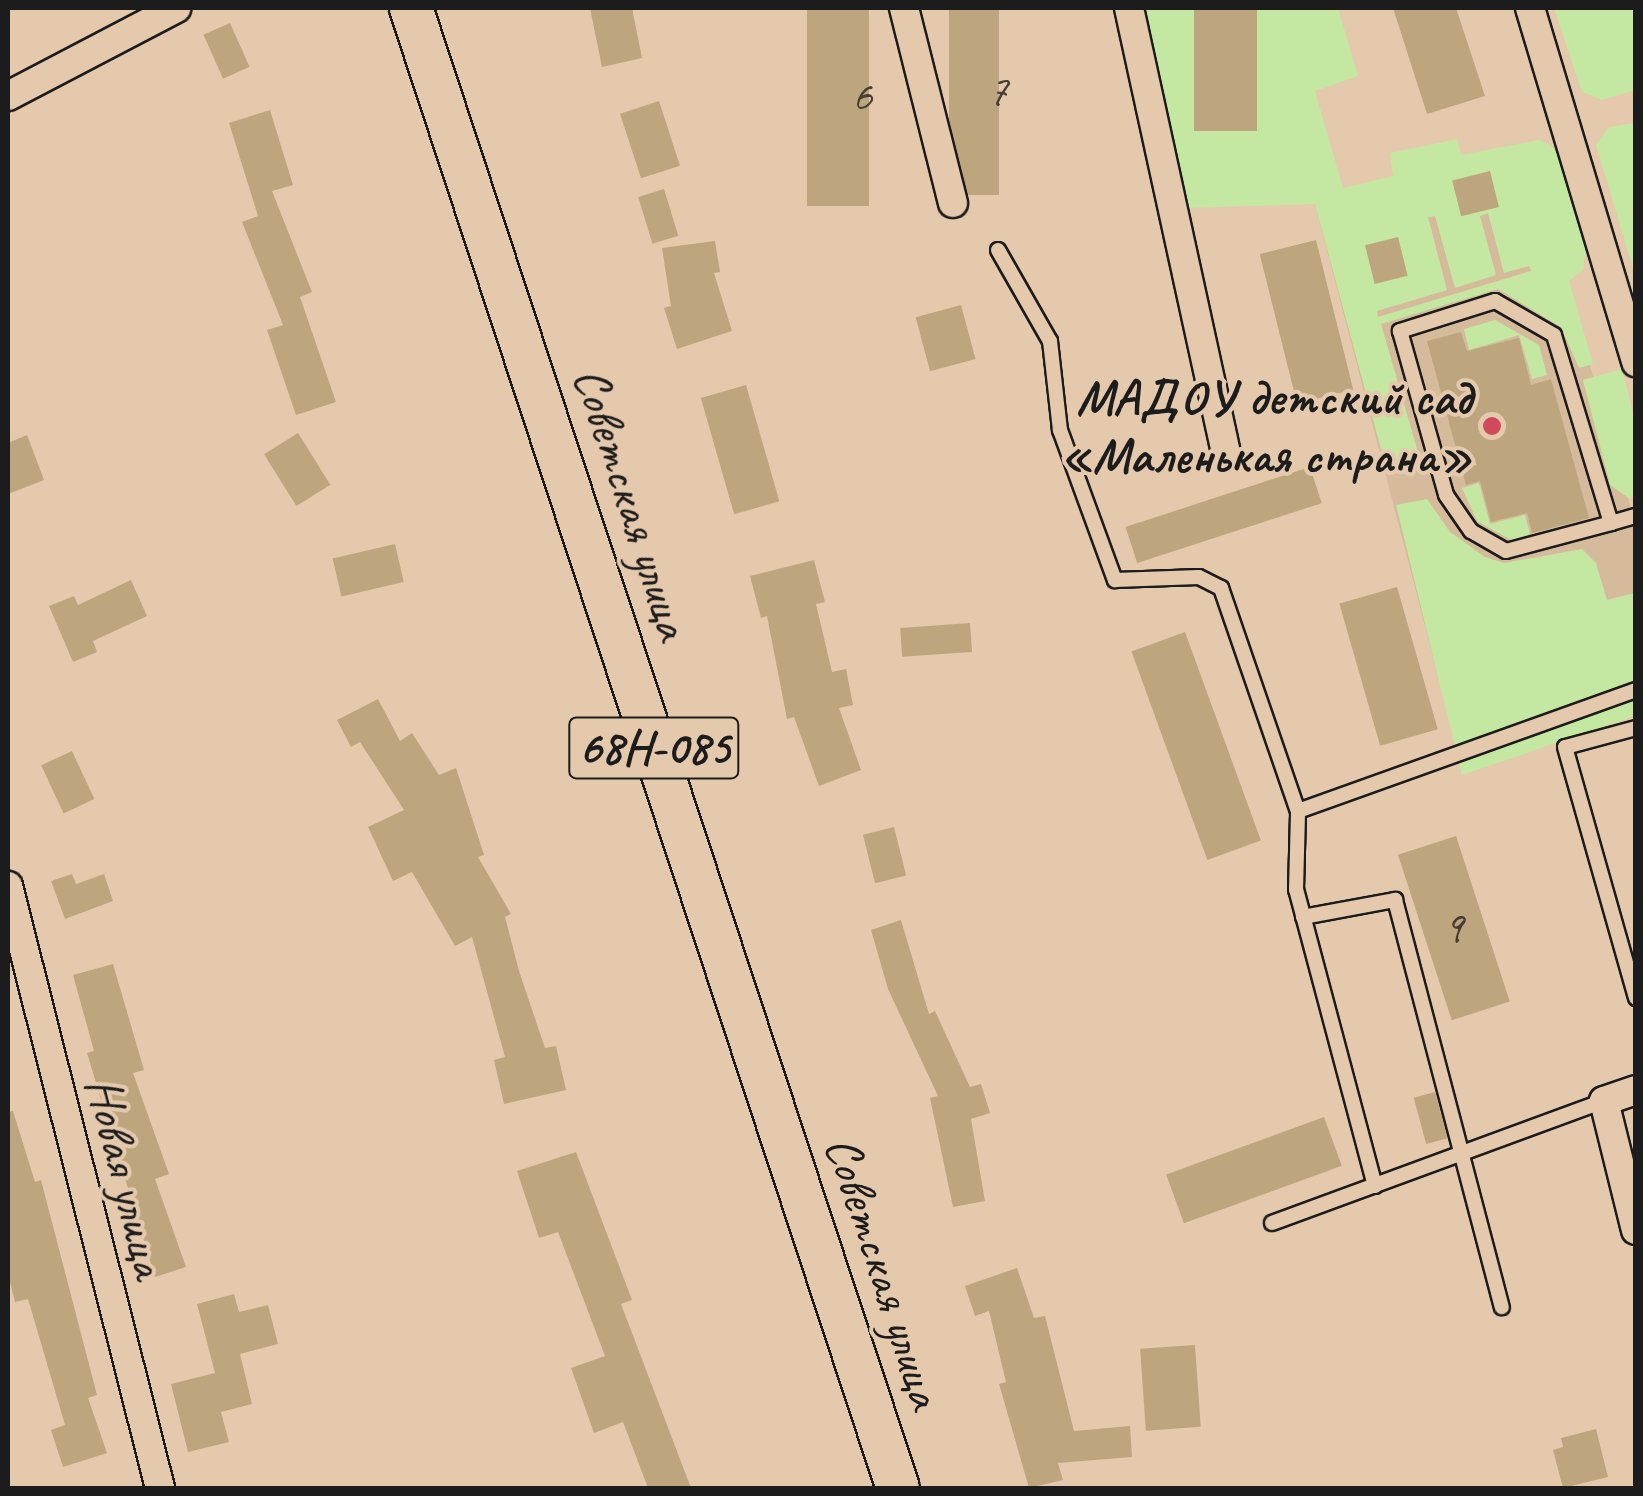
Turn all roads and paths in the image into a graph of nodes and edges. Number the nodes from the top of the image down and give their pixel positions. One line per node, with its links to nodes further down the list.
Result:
1 (176, 8): 6 (street)
2 (411, 8): 27 (main road, Советская улица / 68Н-085)
3 (904, 8): 7 (street)
4 (1129, 8): 10 (street)
5 (1530, 8): 9 (street)
6 (8, 96)
7 (953, 203)
8 (998, 250): 15 (lane)
9 (1636, 362)
10 (1226, 454)
11 (1636, 516): 12 (lane)
12 (1612, 523): 12 (lane)
13 (1636, 690): 15 (lane)
14 (1636, 728): 18 (lane)
15 (1298, 811): 17 (lane)
16 (8, 886): 26 (street, Новая улица)
17 (1303, 917): 21 (lane); 22 (lane)
18 (1636, 998)
19 (1636, 1090): 20 (street)
20 (1604, 1101): 21 (lane); 24 (street)
21 (1462, 1153): 22 (lane); 25 (lane)
22 (1375, 1186): 23 (lane)
23 (1272, 1223)
24 (1636, 1230)
25 (1502, 1307)
26 (160, 1488)
27 (898, 1488)

